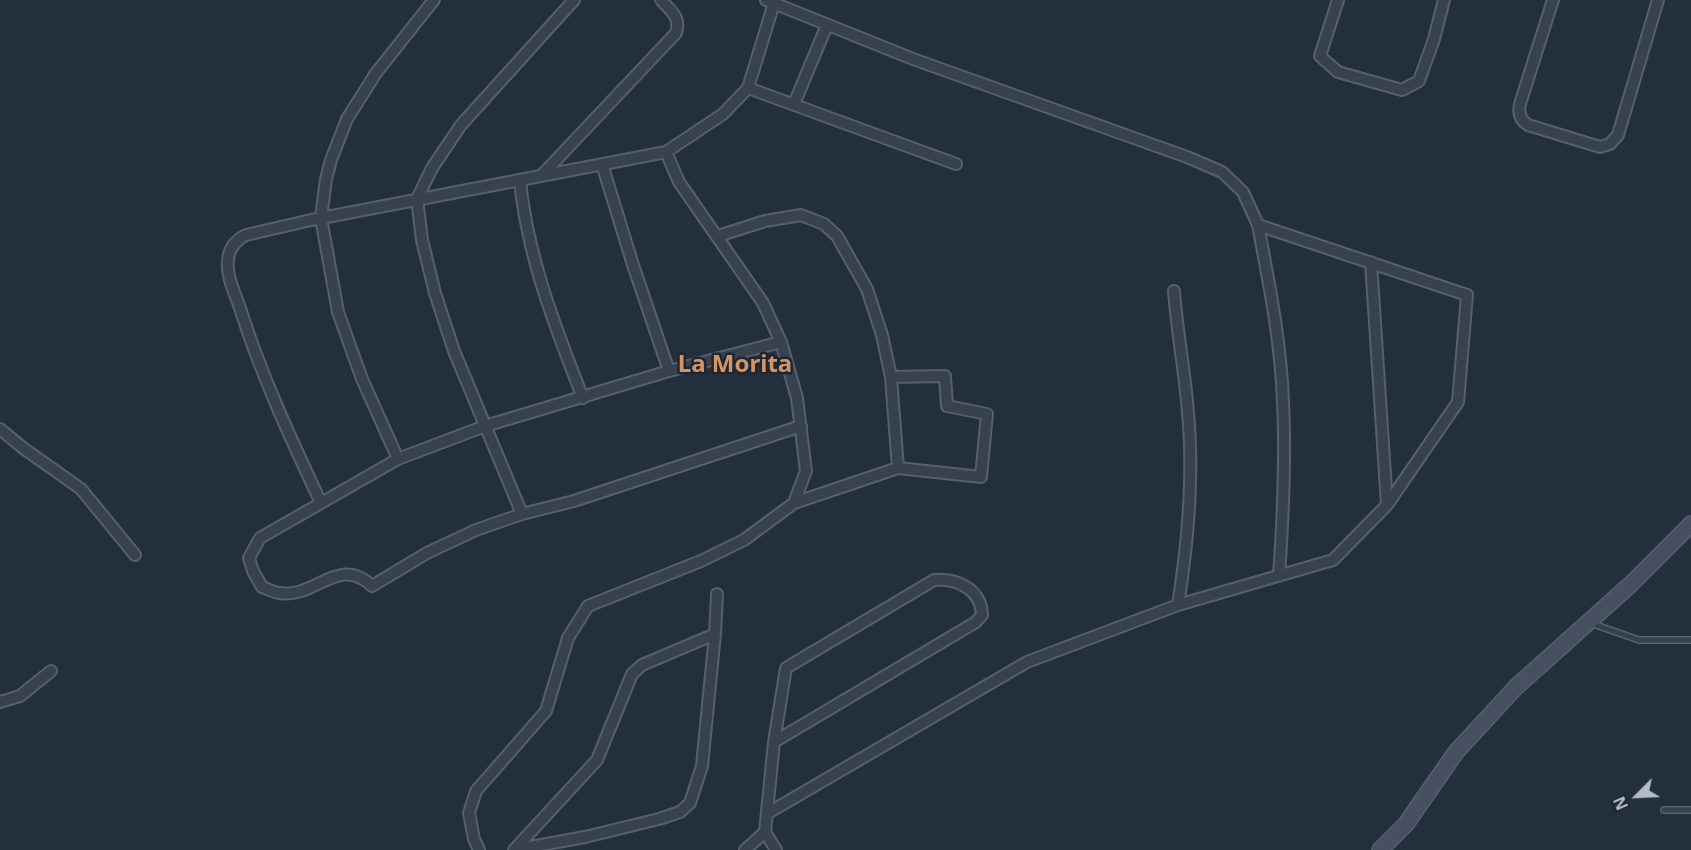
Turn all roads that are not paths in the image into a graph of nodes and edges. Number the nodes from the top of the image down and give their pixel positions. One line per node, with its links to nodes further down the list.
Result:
1 (434, 0): 18 (street)
2 (574, 0): 17 (street)
3 (661, 0): 15 (street)
4 (1338, 0): 5 (street)
5 (1444, 0)
6 (1553, 0): 7 (street)
7 (1658, 0)
8 (770, 2): 9 (street); 10 (street)
9 (827, 25): 11 (street); 19 (street)
10 (748, 88): 11 (street); 12 (street)
11 (794, 104): 14 (street)
12 (666, 152): 13 (street); 20 (street)
13 (602, 164): 15 (street); 24 (street)
14 (956, 164)
15 (542, 176): 16 (street)
16 (520, 180): 17 (street); 26 (street)
17 (417, 199): 18 (street); 27 (street)
18 (321, 218): 30 (street); 32 (street)
19 (1258, 225): 21 (street); 38 (street)
20 (718, 236): 23 (street); 25 (street)
21 (1371, 262): 34 (street); 34 (street)
22 (1174, 291): 40 (street)
23 (781, 342): 24 (street); 28 (street)
24 (669, 371): 26 (street)
25 (891, 377): 31 (street); 31 (street)
26 (583, 398): 27 (street)
27 (486, 426): 30 (street); 35 (street)
28 (801, 426): 33 (street); 35 (street)
29 (0, 429): 37 (street)
30 (398, 459): 32 (street)
31 (898, 468): 33 (street)
32 (321, 503): 35 (street)
33 (794, 503): 51 (street)
34 (1387, 505): 38 (street)
35 (522, 514)
36 (1691, 524): 41 (street)
37 (135, 555)
38 (1279, 576): 40 (street)
39 (717, 594): 42 (street)
40 (1178, 605): 49 (street)
41 (1589, 623): 43 (lane); 55 (street)
42 (715, 634): 52 (street); 52 (street)
43 (1691, 640)
44 (51, 671): 45 (street)
45 (0, 702)
46 (774, 742): 46 (street); 49 (street)
47 (1664, 810): 48 (lane)
48 (1691, 810)
49 (768, 813): 50 (street)
50 (765, 832): 53 (street); 54 (street)
51 (479, 850)
52 (514, 850)
53 (745, 850)
54 (776, 850)
55 (1380, 850)

